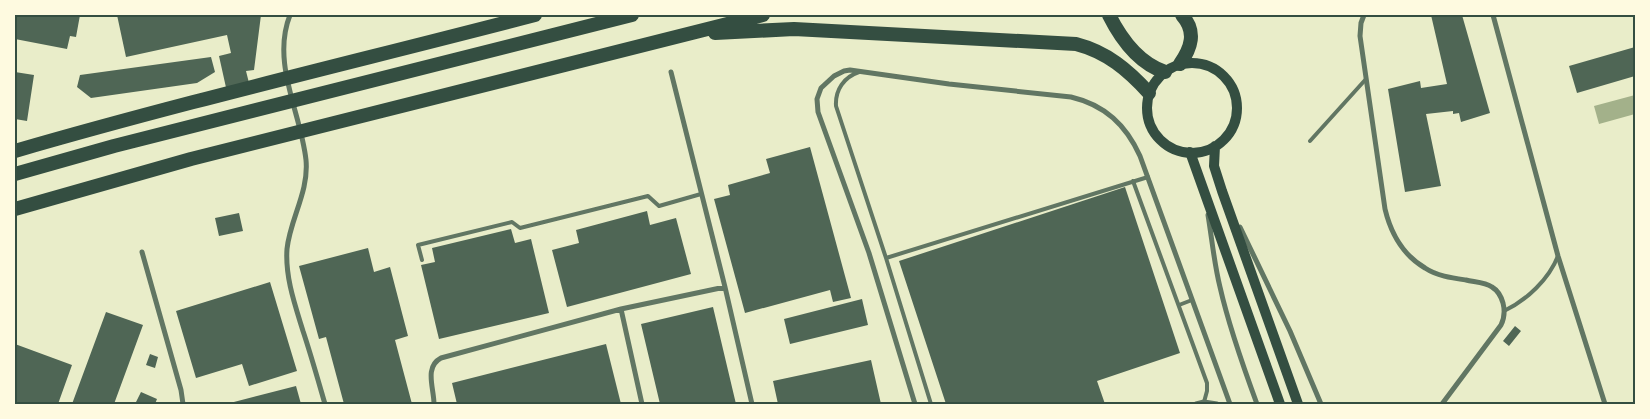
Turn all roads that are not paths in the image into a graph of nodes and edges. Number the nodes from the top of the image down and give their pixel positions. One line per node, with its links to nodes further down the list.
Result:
1 (290, 15): 38 (street)
2 (535, 15): 18 (highway)
3 (632, 15): 20 (highway)
4 (763, 15): 9 (highway)
5 (1109, 15): 13 (highway)
6 (1182, 15): 10 (highway)
7 (1364, 15): 14 (street)
8 (1493, 15): 28 (street)
9 (679, 35): 15 (highway); 26 (highway)
10 (1180, 64): 13 (main road); 17 (main road)
11 (862, 71): 21 (street); 29 (lane); 42 (street)
12 (671, 72): 25 (street)
13 (1165, 72): 15 (main road)
14 (1366, 79): 16 (lane); 35 (street)
15 (1149, 93): 19 (main road)
16 (1310, 141)
17 (1215, 146): 19 (main road); 24 (main road)
18 (15, 151)
19 (1190, 152): 23 (main road)
20 (15, 174)
21 (1148, 177): 22 (lane); 32 (street)
22 (1133, 181): 29 (lane); 33 (lane)
23 (1205, 190): 47 (street); 48 (main road)
24 (1222, 191): 49 (main road); 50 (street)
25 (701, 194): 30 (lane); 31 (street)
26 (15, 208)
27 (142, 252): 37 (street)
28 (1558, 256): 35 (lane); 52 (street)
29 (886, 258): 43 (lane)
30 (422, 260)
31 (725, 287): 34 (street); 41 (street)
32 (1192, 300): 33 (lane); 46 (street)
33 (1179, 305): 36 (lane)
34 (621, 310): 39 (street); 40 (street)
35 (1504, 311): 51 (street)
36 (1204, 402): 44 (street); 45 (street)
37 (183, 404)
38 (326, 404)
39 (434, 404)
40 (642, 404)
41 (752, 404)
42 (915, 404)
43 (931, 404)
44 (1196, 404)
45 (1217, 404)
46 (1230, 404)
47 (1257, 404)
48 (1280, 404)
49 (1298, 404)
50 (1321, 404)
51 (1442, 404)
52 (1605, 404)

